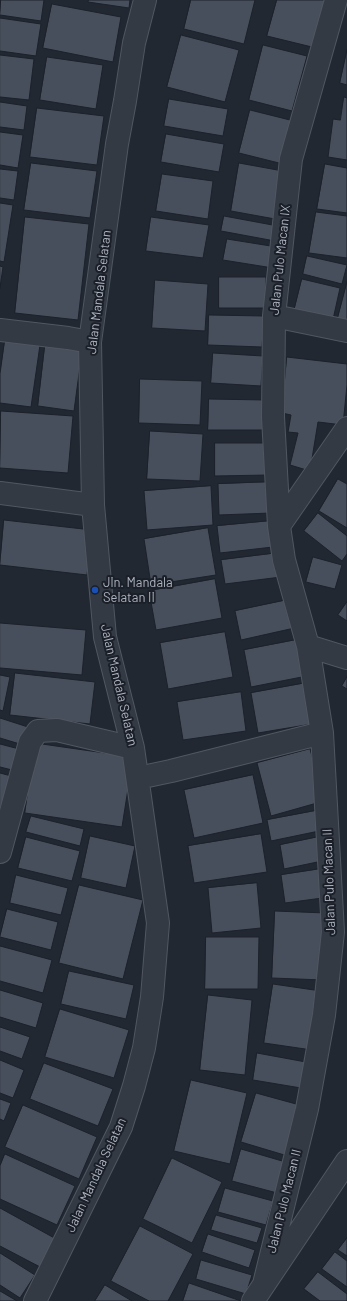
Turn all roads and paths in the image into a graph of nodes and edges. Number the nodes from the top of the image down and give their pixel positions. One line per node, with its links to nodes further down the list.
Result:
1 (145, 0): 6 (street, Jalan Mandala Selatan)
2 (336, 0): 3 (street, Jalan Pulo Macan IX)
3 (274, 316): 5 (street); 10 (street, Jalan Pulo Macan IX)
4 (0, 330): 6 (street)
5 (347, 331)
6 (90, 342): 9 (street, Jalan Mandala Selatan)
7 (347, 428): 10 (street)
8 (0, 493): 9 (street)
9 (93, 504): 14 (street, Jalan Mandala Selatan)
10 (279, 526): 11 (street, Jalan Pulo Macan II)
11 (308, 646): 12 (street); 13 (street, Jalan Pulo Macan II)
12 (347, 658)
13 (322, 733): 15 (street); 18 (street, Jalan Pulo Macan II)
14 (133, 748): 15 (street, Jalan Mandala Selatan); 16 (street)
15 (138, 778): 19 (street, Jalan Mandala Selatan)
16 (0, 852)
17 (347, 1162): 18 (street)
18 (259, 1292)
19 (35, 1301)

